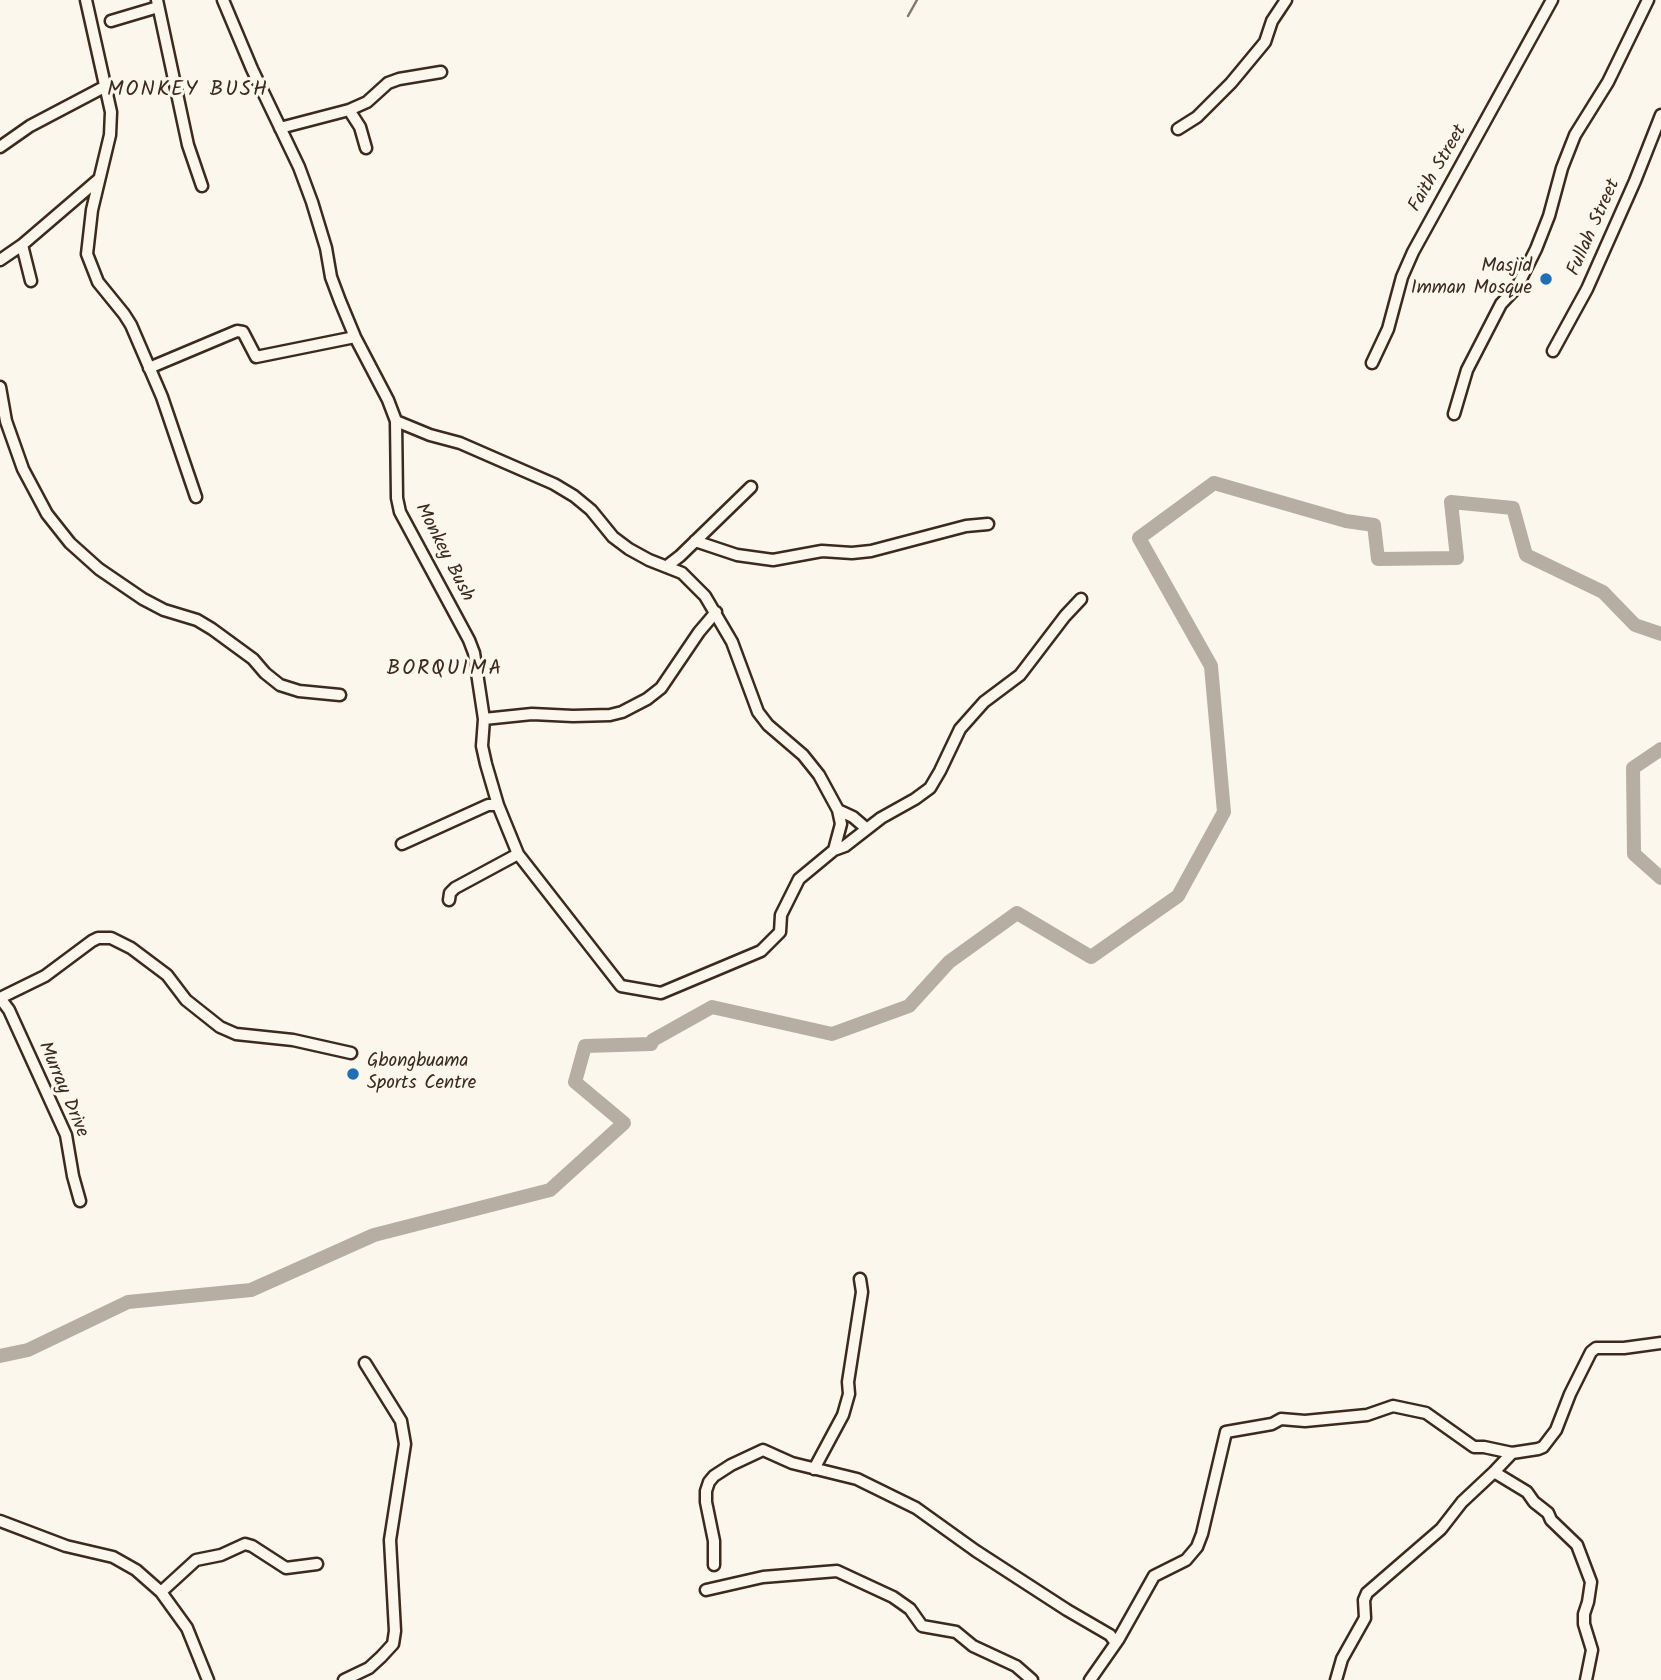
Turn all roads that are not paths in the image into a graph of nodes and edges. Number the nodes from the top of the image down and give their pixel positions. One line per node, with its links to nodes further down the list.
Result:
1 (86, 0): 9 (street)
2 (223, 0): 12 (street, Monkey Bush)
3 (1286, 0): 13 (street)
4 (1552, 0): 23 (street, Faith Street)
5 (1648, 0): 26 (street)
6 (158, 4): 7 (street); 17 (street)
7 (111, 21)
8 (441, 72): 10 (street)
9 (106, 86): 14 (street); 16 (street)
10 (349, 110): 12 (street); 15 (street)
11 (1661, 115): 22 (street, Fullah Street)
12 (280, 128): 21 (street, Monkey Bush)
13 (1178, 129)
14 (0, 147)
15 (366, 148)
16 (99, 179): 18 (street); 24 (street)
17 (202, 186)
18 (22, 244): 19 (street); 20 (street)
19 (1, 258)
20 (31, 281)
21 (355, 337): 24 (street); 27 (street, Monkey Bush)
22 (1553, 351)
23 (1372, 363)
24 (149, 368): 29 (street)
25 (0, 387): 35 (street)
26 (1454, 414)
27 (396, 421): 32 (street); 36 (street, Monkey Bush)
28 (751, 487): 31 (street)
29 (196, 497)
30 (988, 524): 31 (street)
31 (695, 541): 32 (street)
32 (667, 566): 34 (street)
33 (1081, 599): 39 (street)
34 (716, 612): 36 (street); 38 (street)
35 (340, 695)
36 (484, 719): 37 (street, Monkey Bush)
37 (498, 805): 40 (street); 42 (street, Monkey Bush)
38 (838, 810): 39 (street); 41 (street)
39 (867, 829): 41 (street)
40 (401, 844)
41 (834, 850): 42 (street, Monkey Bush)
42 (518, 853): 43 (street)
43 (449, 900)
44 (0, 998): 45 (street); 46 (street, Murray Drive)
45 (351, 1053)
46 (80, 1200)
47 (860, 1279): 51 (street)
48 (1661, 1343): 50 (street)
49 (365, 1363): 60 (street)
50 (1512, 1453): 52 (street); 58 (street)
51 (814, 1469): 55 (street); 58 (street)
52 (1494, 1472): 63 (street); 64 (street)
53 (0, 1521): 57 (street)
54 (317, 1564): 57 (street)
55 (714, 1564)
56 (706, 1591): 61 (street)
57 (161, 1592): 59 (street)
58 (1116, 1643): 62 (street)
59 (208, 1680)
60 (344, 1680)
61 (1032, 1680)
62 (1090, 1680)
63 (1336, 1680)
64 (1586, 1680)

